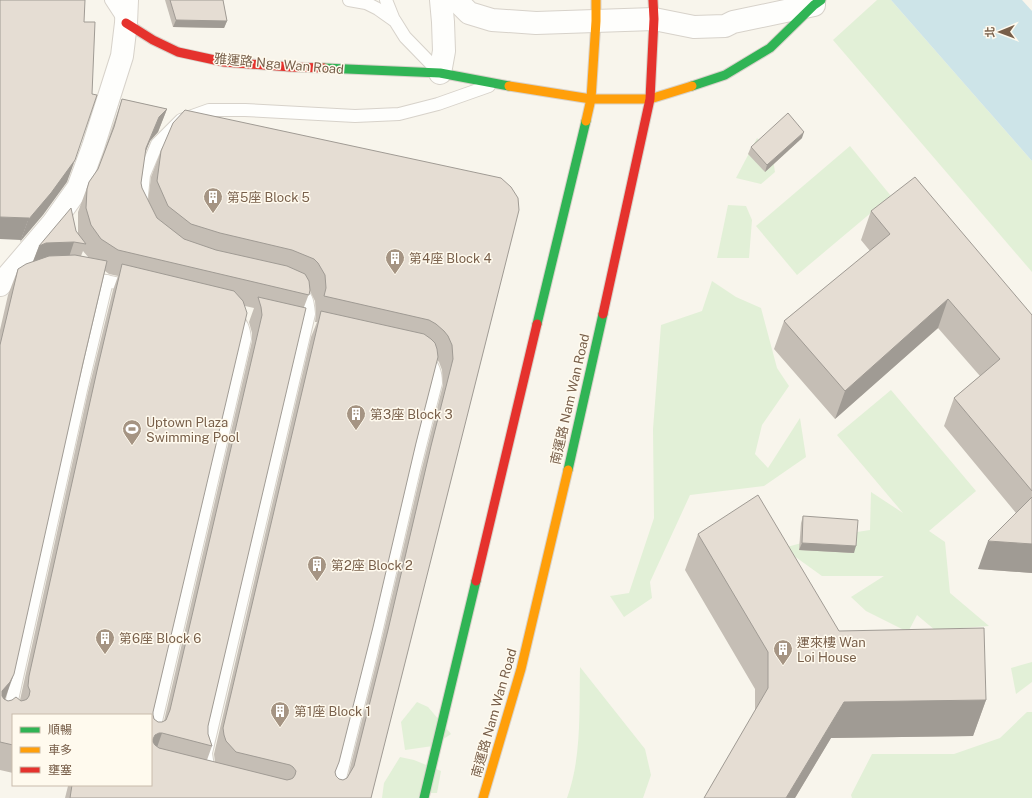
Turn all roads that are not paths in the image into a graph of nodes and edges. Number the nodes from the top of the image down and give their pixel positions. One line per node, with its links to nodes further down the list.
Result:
1 (111, 0): 11 (lane)
2 (127, 0): 11 (street)
3 (351, 0): 10 (lane)
4 (386, 0): 10 (lane)
5 (441, 0): 12 (street)
6 (456, 0): 9 (street)
7 (818, 3): 8 (street); 15 (main road, 雅運路 Nga Wan Road)
8 (654, 9): 9 (street); 15 (main road, 南運路 Nam Wan Road)
9 (596, 10): 14 (main road)
10 (394, 21): 12 (lane)
11 (126, 22): 12 (main road, 雅運路 Nga Wan Road); 16 (street)
12 (440, 73): 13 (main road, 雅運路 Nga Wan Road)
13 (494, 84): 14 (main road, 雅運路 Nga Wan Road); 17 (lane)
14 (591, 99): 15 (main road, 雅運路 Nga Wan Road); 36 (main road)
15 (650, 99): 37 (main road, 南運路 Nam Wan Road)
16 (78, 188): 18 (lane); 22 (street)
17 (144, 215)
18 (70, 218)
19 (87, 268): 21 (lane)
20 (73, 274): 21 (lane)
21 (107, 281): 25 (lane); 30 (lane)
22 (10, 283): 24 (lane)
23 (286, 285): 28 (lane)
24 (0, 290)
25 (145, 290)
26 (249, 314): 33 (lane)
27 (292, 324): 28 (lane)
28 (310, 328): 34 (lane)
29 (418, 353): 35 (lane)
30 (12, 700): 31 (lane); 32 (lane)
31 (12, 716)
32 (0, 719)
33 (152, 737)
34 (201, 779)
35 (333, 798)
36 (424, 798)
37 (483, 798)

